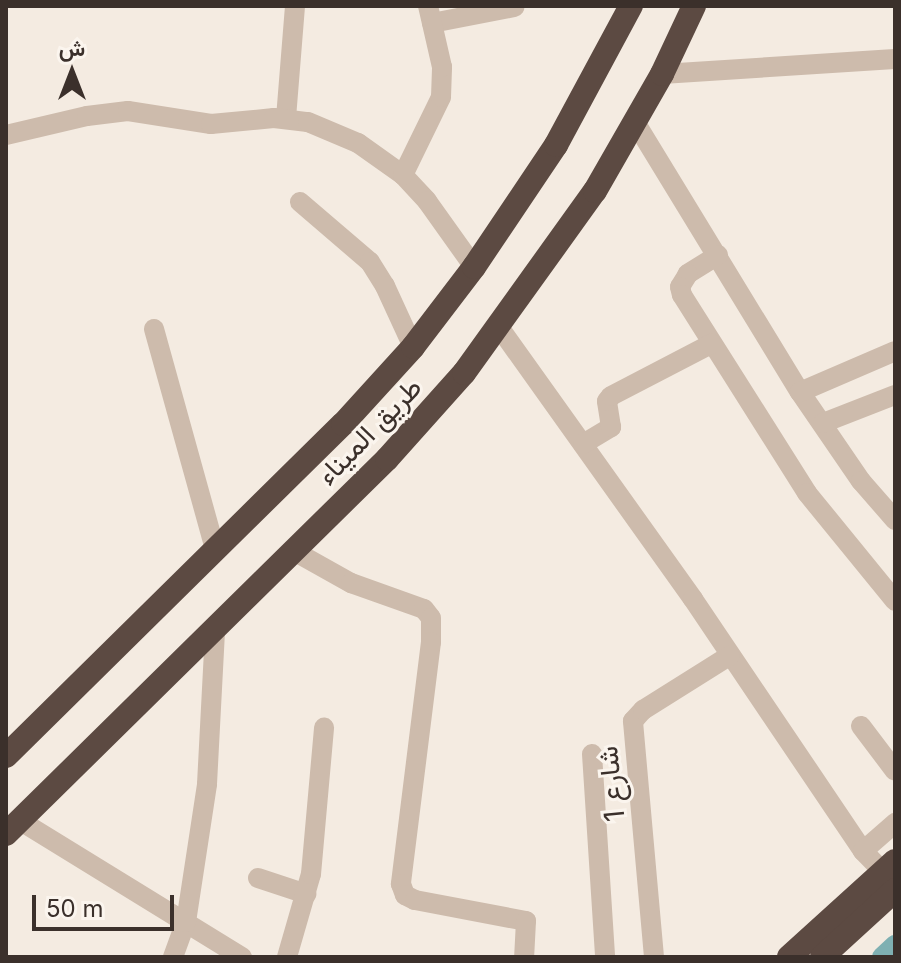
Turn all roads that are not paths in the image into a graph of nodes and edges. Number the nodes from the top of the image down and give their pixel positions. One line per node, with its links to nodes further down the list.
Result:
1 (295, 6): 8 (street)
2 (631, 6): 14 (highway, طريق الميناء)
3 (694, 6): 7 (highway, طريق الميناء)
4 (514, 7): 5 (street)
5 (430, 14): 11 (street)
6 (895, 59): 7 (street)
7 (662, 74): 9 (highway, طريق الميناء)
8 (286, 118): 10 (street); 11 (street)
9 (635, 122): 13 (street); 15 (highway, طريق الميناء)
10 (6, 135)
11 (403, 175): 14 (street)
12 (300, 202): 18 (street)
13 (718, 255): 17 (street); 20 (street)
14 (474, 267): 18 (highway, طريق الميناء)
15 (499, 327): 23 (street); 26 (highway, طريق الميناء)
16 (154, 329): 25 (street)
17 (711, 344): 23 (street); 27 (street)
18 (413, 347): 25 (highway, طريق الميناء)
19 (895, 351): 20 (street)
20 (800, 392): 22 (street)
21 (895, 395): 22 (street)
22 (823, 423): 24 (street)
23 (583, 444): 29 (street)
24 (895, 520)
25 (215, 549): 33 (highway, طريق الميناء)
26 (292, 550): 28 (highway, طريق الميناء); 45 (street)
27 (895, 601)
28 (215, 629): 36 (highway, طريق الميناء); 41 (street)
29 (729, 656): 37 (street); 47 (street, شارع 1)
30 (861, 726): 34 (street)
31 (324, 728): 40 (street)
32 (592, 754): 46 (street)
33 (6, 756)
34 (895, 771)
35 (895, 823): 37 (street)
36 (12, 827): 41 (street)
37 (863, 851): 38 (street)
38 (891, 874): 48 (highway); 49 (highway)
39 (258, 878): 40 (street)
40 (306, 894): 44 (street)
41 (186, 922): 42 (street); 43 (street)
42 (173, 957)
43 (242, 957)
44 (287, 957)
45 (524, 957)
46 (605, 957)
47 (654, 957)
48 (789, 957)
49 (822, 957)

